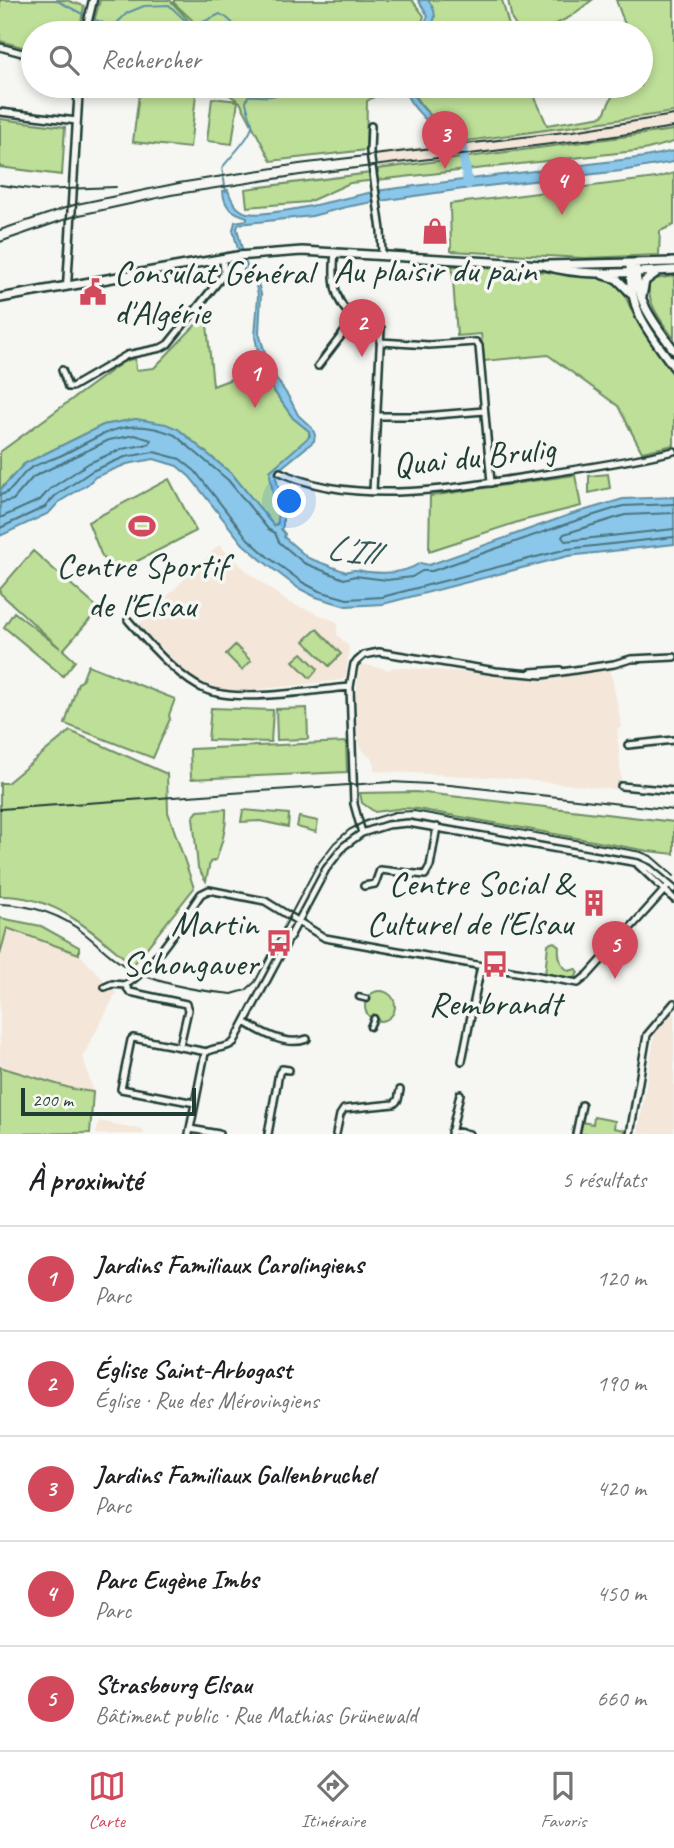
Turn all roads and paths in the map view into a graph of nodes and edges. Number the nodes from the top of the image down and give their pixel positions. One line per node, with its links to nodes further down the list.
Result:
1 (93, 0): 2 (street)
2 (88, 21)
3 (0, 47): 4 (street)
4 (21, 53)
5 (78, 98): 7 (street)
6 (0, 112): 7 (street)
7 (77, 121): 18 (street)
8 (371, 126): 10 (street)
9 (335, 252): 10 (main road); 11 (main road); 22 (street)
10 (382, 255): 13 (main road)
11 (223, 260): 18 (main road); 27 (street)
12 (674, 262): 14 (main road)
13 (543, 265): 14 (main road); 17 (main road)
14 (633, 267): 16 (main road); 17 (main road); 19 (main road); 21 (main road)
15 (674, 270): 16 (main road)
16 (660, 271): 21 (main road)
17 (589, 272): 19 (main road)
18 (68, 286): 20 (main road)
19 (630, 292): 26 (main road)
20 (0, 298)
21 (642, 304): 24 (main road)
22 (355, 318): 23 (street); 25 (street)
23 (380, 342): 28 (street); 29 (street)
24 (674, 351)
25 (318, 366)
26 (674, 367)
27 (62, 370)
28 (484, 411): 29 (street); 32 (street)
29 (377, 416): 33 (street)
30 (674, 451): 32 (street, Quai du Brulig)
31 (280, 472): 33 (street, Quai du Brulig)
32 (491, 483): 33 (street, Quai du Brulig)
33 (373, 491)
34 (128, 620): 36 (street)
35 (674, 657): 36 (street)
36 (350, 687): 42 (street)
37 (674, 740): 38 (street)
38 (628, 745)
39 (621, 786): 40 (street)
40 (674, 791)
41 (437, 827): 42 (street); 43 (street); 44 (street)
42 (362, 833): 46 (street)
43 (364, 886)
44 (669, 888): 45 (street); 47 (street)
45 (674, 899)
46 (297, 922): 47 (street); 48 (street); 54 (street)
47 (481, 967): 59 (street)
48 (124, 985): 49 (street); 57 (street)
49 (105, 987)
50 (359, 997): 51 (street)
51 (367, 999)
52 (674, 1003): 72 (street)
53 (374, 1018): 55 (street)
54 (245, 1023): 56 (street); 58 (street)
55 (370, 1027)
56 (307, 1039)
57 (180, 1045): 58 (street); 63 (street)
58 (207, 1052): 63 (street)
59 (462, 1061)
60 (289, 1070): 68 (street)
61 (400, 1090): 69 (street)
62 (460, 1094): 66 (street)
63 (195, 1103): 65 (street)
64 (582, 1105): 71 (street)
65 (189, 1131): 67 (street)
66 (451, 1133): 70 (street)
67 (219, 1134)
68 (268, 1134)
69 (336, 1134)
70 (469, 1134)
71 (576, 1134)
72 (630, 1134)

